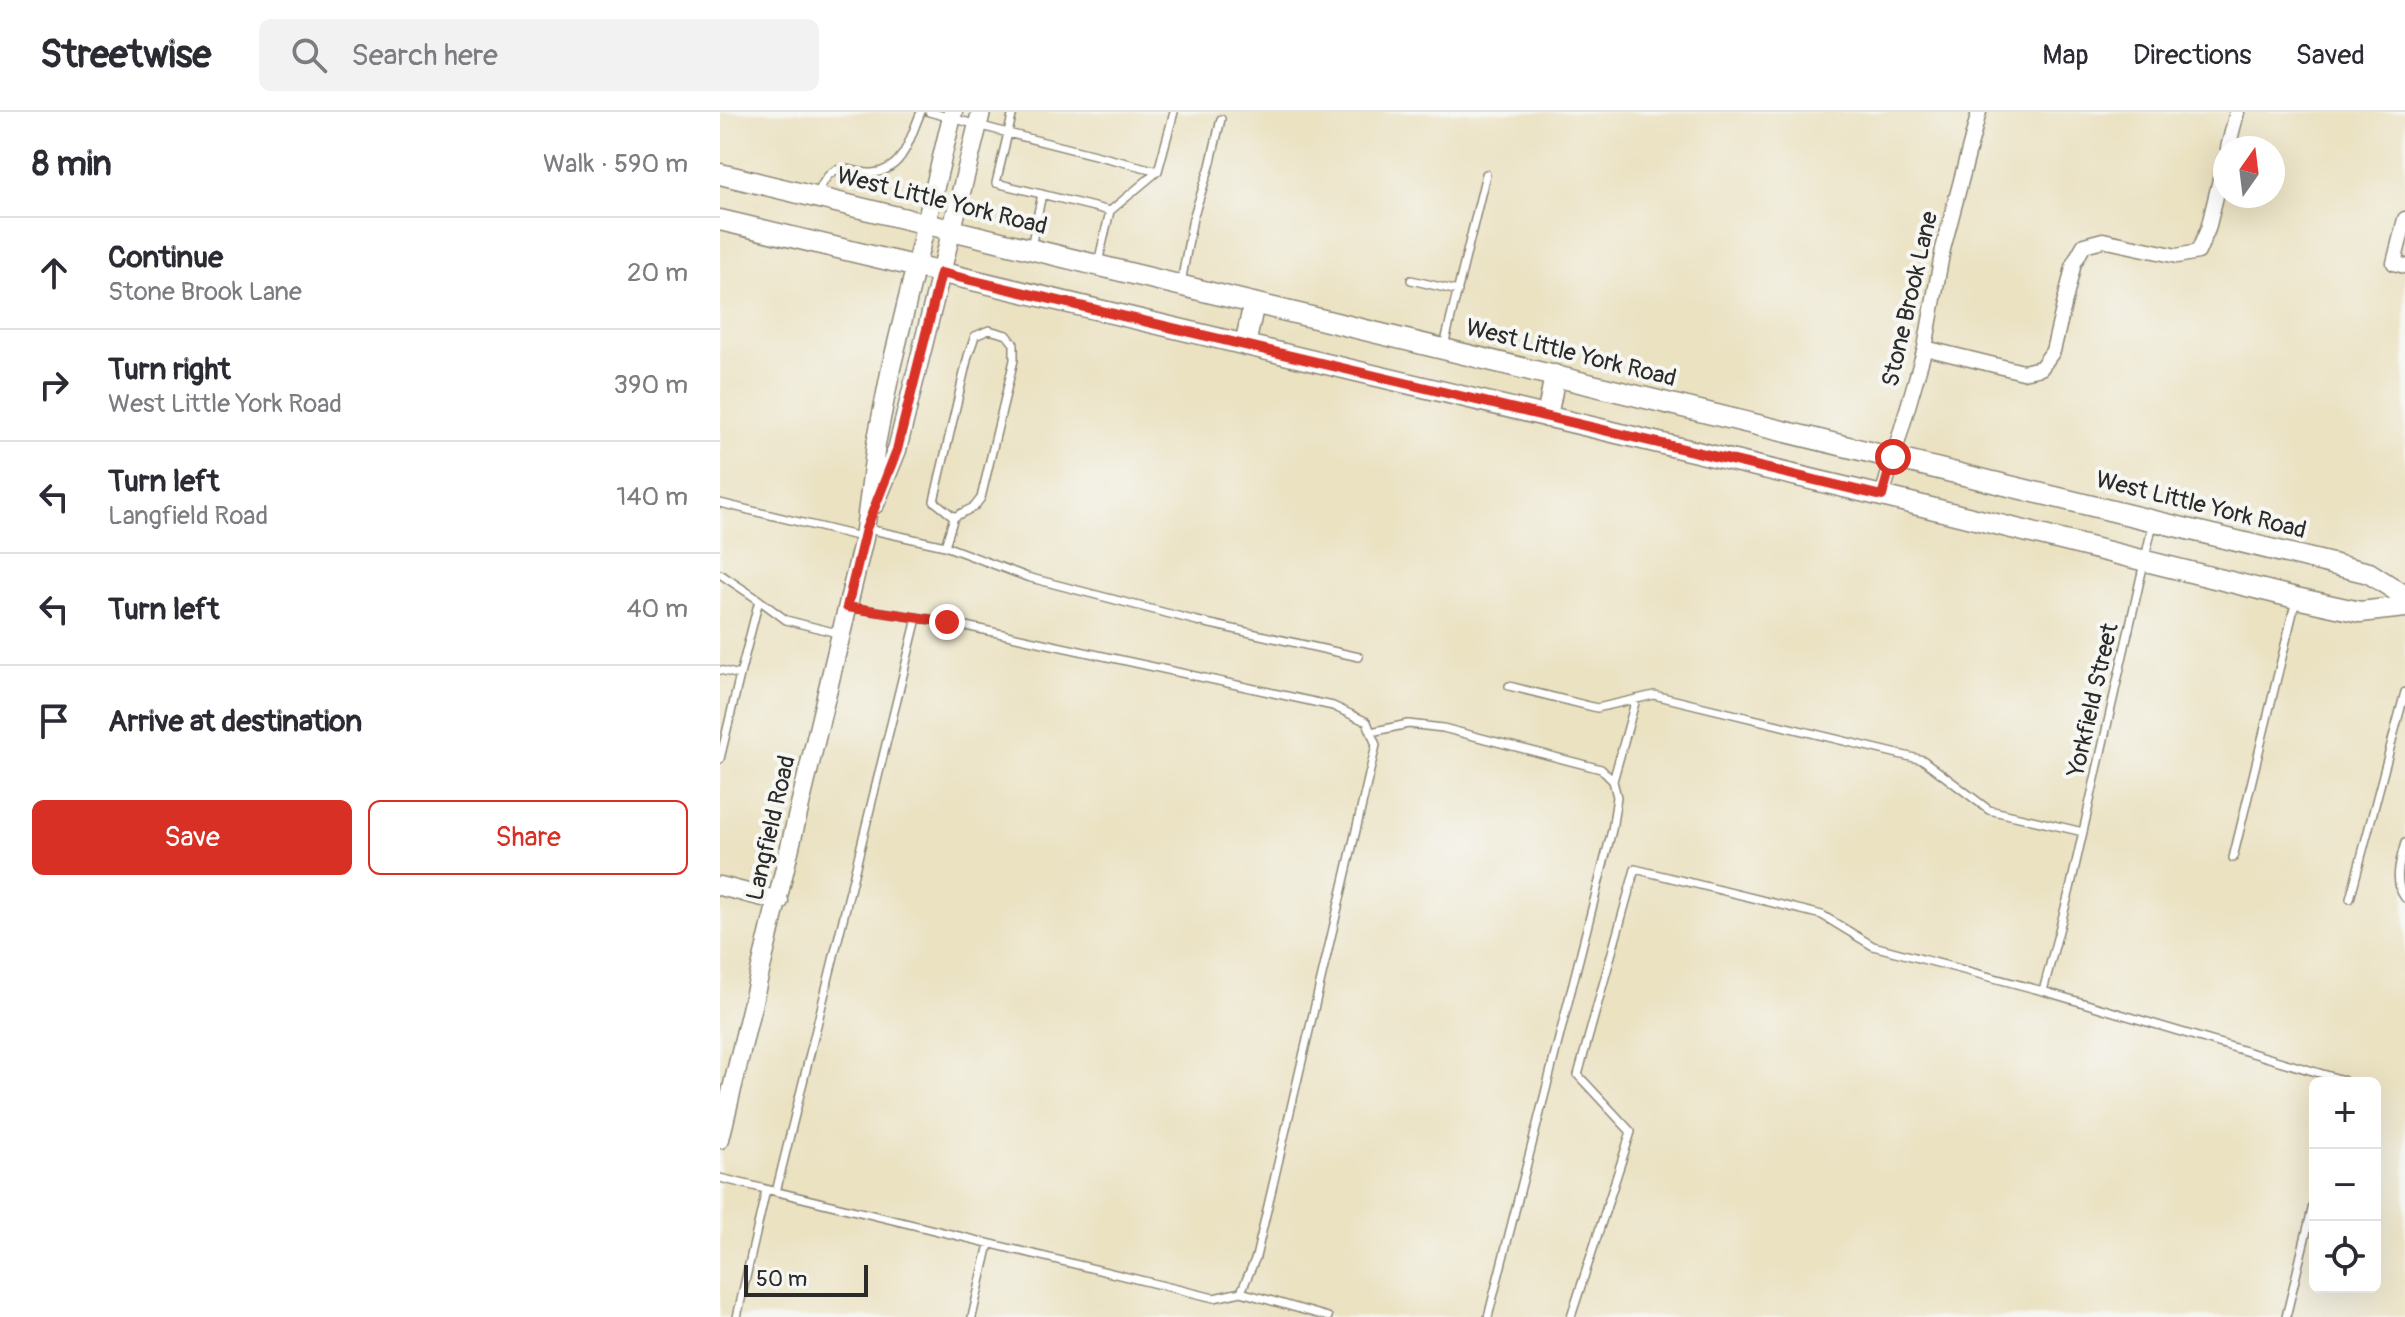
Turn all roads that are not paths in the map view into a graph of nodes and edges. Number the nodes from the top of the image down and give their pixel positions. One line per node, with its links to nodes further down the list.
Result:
1 (921, 112): 16 (lane)
2 (929, 112): 7 (lane)
3 (1013, 112): 10 (lane)
4 (1174, 112): 12 (lane)
5 (1979, 112): 33 (street, Stone Brook Lane)
6 (2237, 112): 11 (street)
7 (953, 115): 8 (lane); 21 (street, Langfield Road)
8 (979, 119): 10 (lane); 22 (street, Langfield Road)
9 (1221, 119): 29 (lane)
10 (1008, 133): 12 (lane); 15 (lane)
11 (2231, 136)
12 (1158, 171): 18 (lane)
13 (720, 174): 16 (main road, West Little York Road)
14 (1486, 174): 30 (lane)
15 (1042, 194): 18 (lane); 23 (lane)
16 (817, 198): 21 (main road, West Little York Road)
17 (2213, 208): 33 (street)
18 (1110, 211): 24 (lane)
19 (2405, 219): 25 (street)
20 (720, 220): 26 (main road)
21 (926, 224): 22 (main road, West Little York Road); 26 (street, Langfield Road)
22 (952, 229): 23 (main road, West Little York Road); 27 (street, Langfield Road)
23 (1030, 249): 24 (main road, West Little York Road)
24 (1097, 265): 29 (main road, West Little York Road)
25 (2400, 265)
26 (916, 267): 27 (main road); 42 (street, Langfield Road)
27 (941, 273): 32 (main road); 42 (street, Langfield Road)
28 (1411, 280): 30 (lane)
29 (1180, 285): 31 (main road, West Little York Road)
30 (1458, 291): 34 (lane)
31 (1254, 303): 32 (main road); 34 (main road, West Little York Road)
32 (1245, 345): 36 (main road)
33 (1925, 348): 37 (street, Stone Brook Lane)
34 (1444, 349): 35 (main road, West Little York Road)
35 (1555, 375): 36 (main road); 37 (main road, West Little York Road)
36 (1547, 417): 38 (main road)
37 (1893, 457): 38 (street, Stone Brook Lane); 41 (main road, West Little York Road)
38 (1882, 496): 44 (main road)
39 (720, 503): 42 (lane)
40 (954, 517): 40 (lane); 43 (lane)
41 (2154, 521): 44 (lane, Yorkfield Street); 46 (main road, West Little York Road)
42 (865, 533): 43 (lane); 49 (street, Langfield Road)
43 (945, 546): 53 (lane)
44 (2145, 562): 47 (main road); 62 (lane, Yorkfield Street)
45 (720, 574): 48 (lane)
46 (2405, 596)
47 (2296, 598): 50 (main road); 64 (lane)
48 (759, 600): 52 (lane); 55 (lane)
49 (847, 607): 51 (lane); 52 (street, Langfield Road)
50 (2405, 607)
51 (917, 618): 59 (lane); 74 (lane)
52 (841, 634): 68 (street, Langfield Road)
53 (1359, 657)
54 (720, 670): 55 (lane)
55 (740, 675): 60 (lane)
56 (1509, 686): 58 (lane)
57 (2405, 692): 67 (lane)
58 (1636, 699): 61 (lane); 62 (lane)
59 (1371, 732): 61 (lane); 77 (lane)
60 (720, 759)
61 (1613, 781): 81 (lane)
62 (2083, 832): 69 (lane, Yorkfield Street)
63 (2405, 843): 66 (lane)
64 (2233, 858)
65 (720, 886): 68 (street)
66 (2405, 898)
67 (2350, 899)
68 (779, 901): 71 (street, Langfield Road)
69 (2043, 991): 70 (lane); 82 (lane)
70 (2333, 1077)
71 (720, 1139)
72 (720, 1178): 73 (lane)
73 (766, 1190): 74 (lane); 78 (lane)
74 (776, 1192): 76 (lane)
75 (2309, 1221): 83 (lane)
76 (989, 1244): 77 (lane); 79 (lane)
77 (1241, 1292): 80 (lane)
78 (737, 1317)
79 (972, 1317)
80 (1328, 1317)
81 (1488, 1317)
82 (1571, 1317)
83 (2286, 1317)

